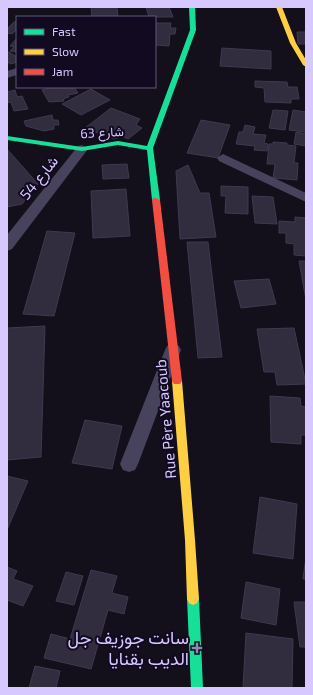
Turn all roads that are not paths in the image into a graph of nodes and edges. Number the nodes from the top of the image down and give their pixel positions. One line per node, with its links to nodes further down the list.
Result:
1 (192, 7): 5 (street)
2 (279, 7): 3 (street)
3 (306, 65)
4 (7, 138): 6 (street, شارع 63)
5 (150, 148): 6 (street, شارع 63); 10 (street, Rue Père Yaacoub)
6 (82, 149): 9 (street, شارع 54)
7 (223, 158): 8 (street)
8 (306, 198)
9 (7, 246)
10 (174, 345): 11 (street); 12 (street, Rue Père Yaacoub)
11 (130, 464)
12 (197, 688)

